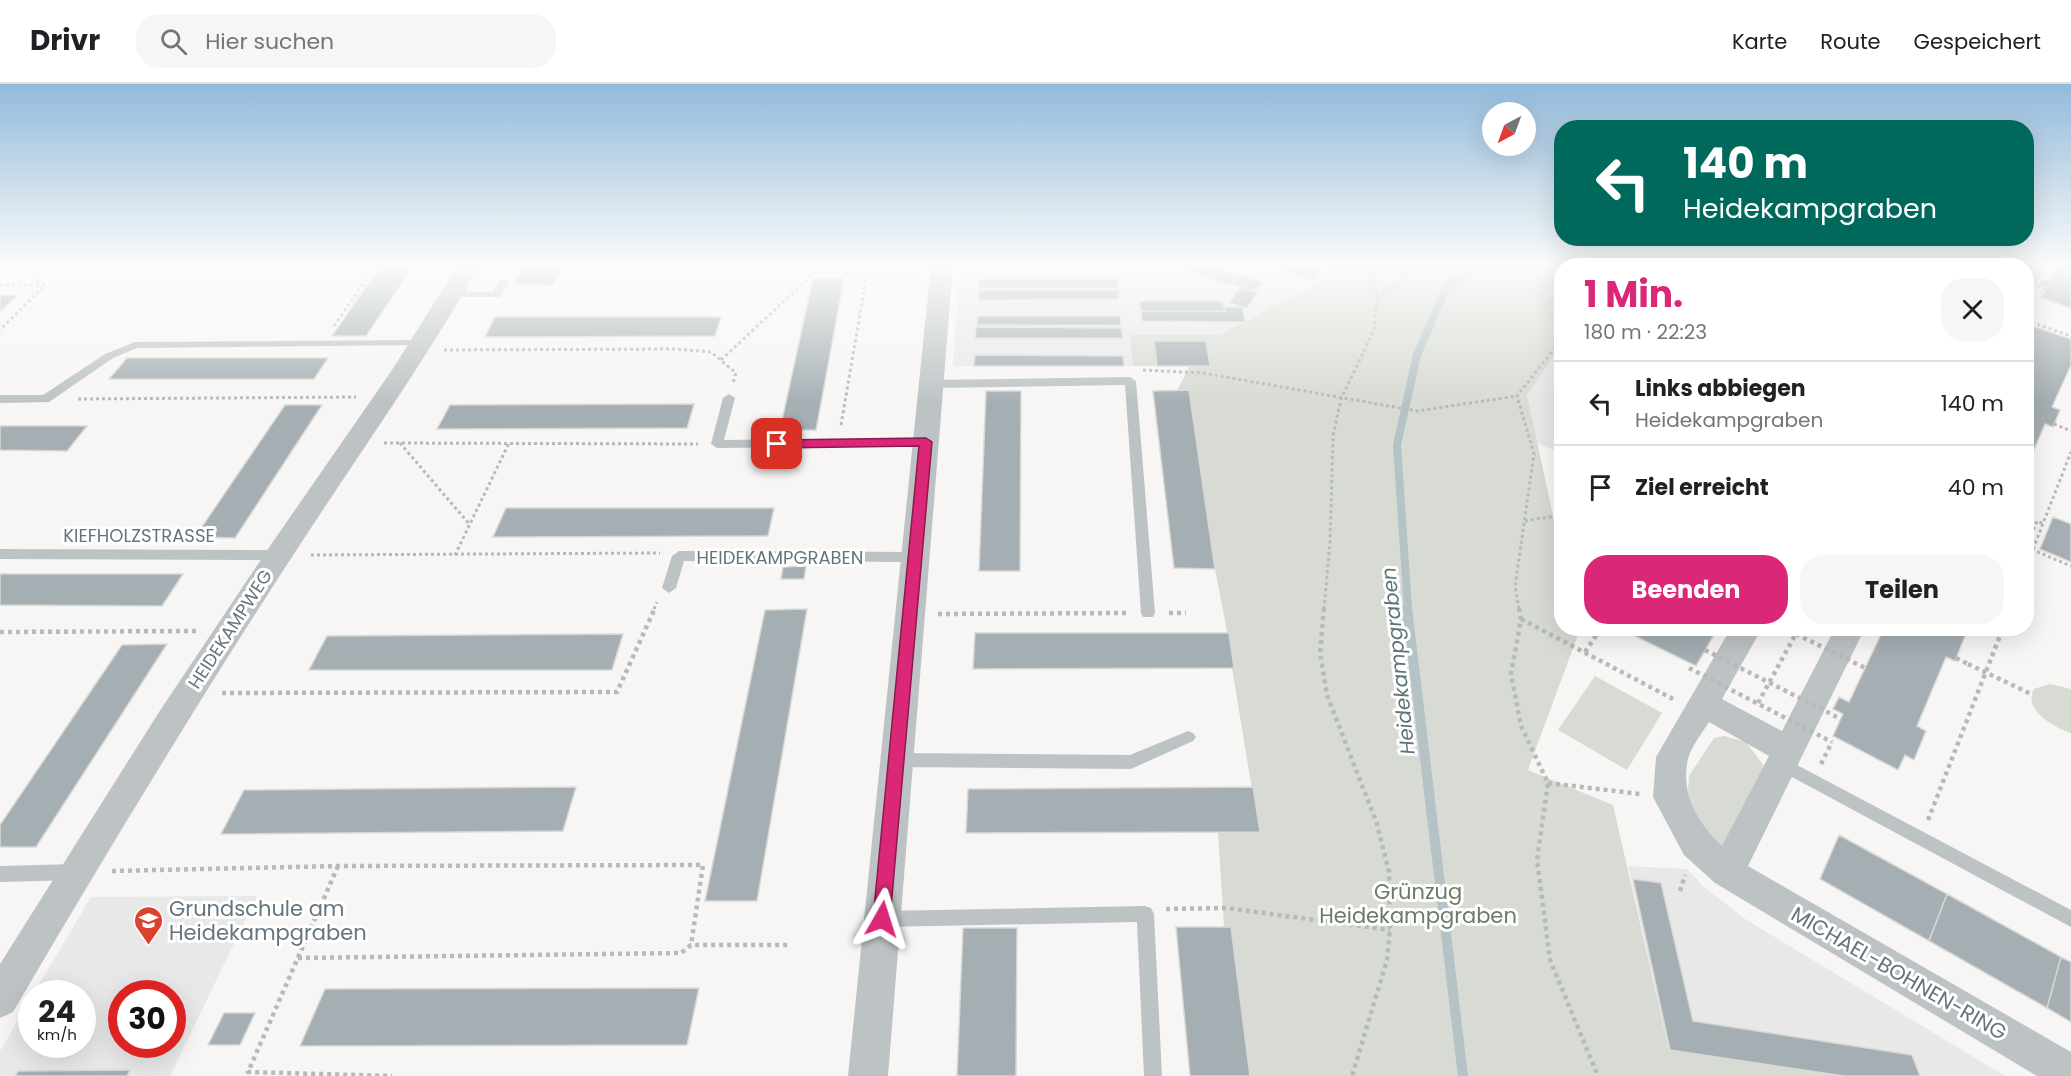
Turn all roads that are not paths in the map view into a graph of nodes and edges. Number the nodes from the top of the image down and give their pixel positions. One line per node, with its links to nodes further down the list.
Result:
1 (444, 311): 3 (street, HEIDEKAMPWEG)
2 (938, 311): 4 (street)
3 (427, 347): 6 (lane); 9 (street, HEIDEKAMPWEG)
4 (931, 384): 7 (street); 12 (lane)
5 (729, 398): 7 (lane)
6 (0, 399)
7 (926, 442): 10 (street)
8 (0, 554): 9 (lane, KIEFHOLZSTRASSE)
9 (278, 555): 19 (street, HEIDEKAMPWEG)
10 (915, 557): 11 (lane, HEIDEKAMPGRABEN); 18 (street)
11 (669, 588)
12 (1148, 613)
13 (1742, 636): 15 (street)
14 (1846, 636): 17 (street)
15 (1700, 708): 17 (street); 20 (street, MICHAEL-BOHNEN-RING)
16 (1188, 737): 18 (lane)
17 (1784, 756): 20 (street); 23 (lane)
18 (898, 760): 22 (street)
19 (75, 872): 21 (lane); 24 (street, HEIDEKAMPWEG)
20 (1727, 872): 25 (street, MICHAEL-BOHNEN-RING)
21 (0, 874)
22 (882, 919): 26 (street); 27 (lane)
23 (2071, 919)
24 (0, 999)
25 (2071, 1074)
26 (868, 1076)
27 (1153, 1076)

